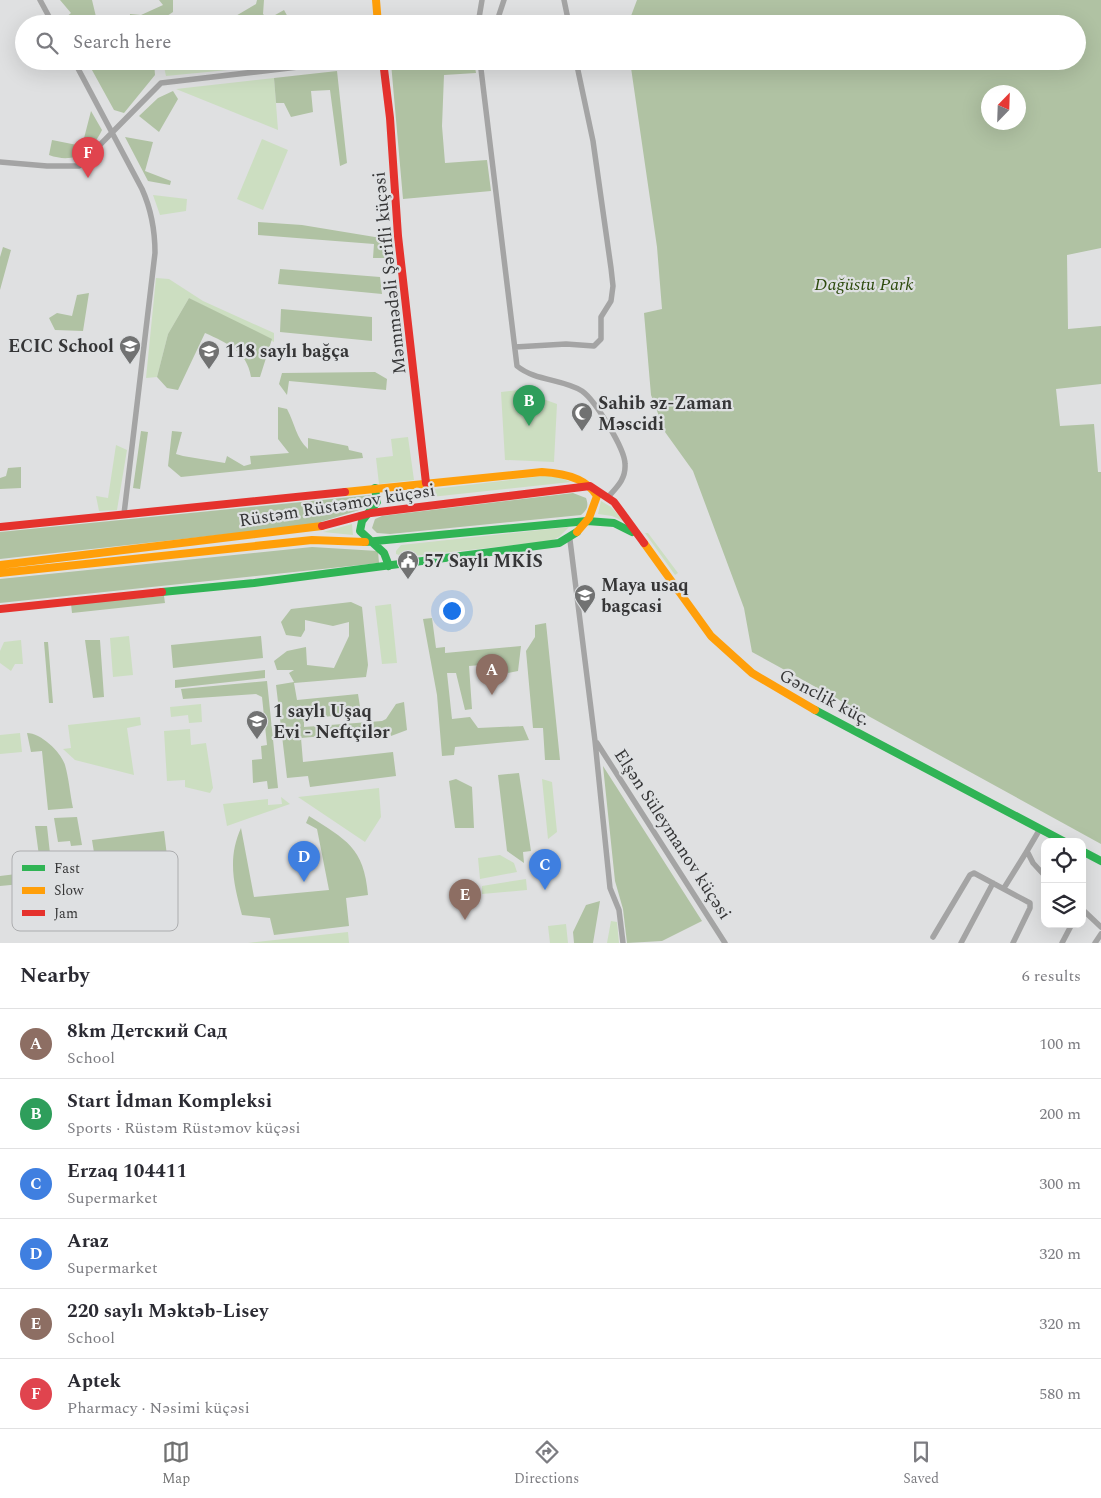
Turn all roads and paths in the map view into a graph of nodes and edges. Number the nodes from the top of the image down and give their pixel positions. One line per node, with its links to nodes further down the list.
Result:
1 (40, 0): 6 (street)
2 (376, 0): 7 (main road)
3 (482, 0): 8 (street)
4 (504, 0): 9 (street)
5 (564, 0): 10 (street)
6 (48, 15)
7 (377, 15)
8 (480, 15)
9 (499, 15)
10 (567, 15)
11 (79, 70): 16 (street)
12 (272, 70): 16 (street)
13 (384, 70): 19 (main road, Məmmədəli Şərifli küçəsi)
14 (481, 70): 18 (street)
15 (578, 70): 18 (street)
16 (112, 133): 17 (street); 24 (street)
17 (0, 162)
18 (515, 348): 22 (street)
19 (426, 483): 20 (main road, Rüstəm Rüstəmov küçəsi); 21 (main road, Rüstəm Rüstəmov küçəsi)
20 (590, 486): 22 (main road, Rüstəm Rüstəmov küçəsi); 23 (main road, Rüstəm Rüstəmov küçəsi); 25 (main road)
21 (375, 488): 23 (main road); 24 (main road, Rüstəm Rüstəmov küçəsi)
22 (611, 500): 27 (main road, Gənclik küç.)
23 (371, 512): 29 (main road); 30 (main road, Rüstəm Rüstəmov küçəsi)
24 (124, 514): 26 (main road, Rüstəm Rüstəmov küçəsi)
25 (587, 521): 27 (main road, Rüstəm Rüstəmov küçəsi); 28 (main road); 29 (main road, Rüstəm Rüstəmov küçəsi)
26 (0, 527)
27 (639, 539): 35 (main road, Gənclik küç.)
28 (570, 540): 31 (main road); 34 (street, Elşən Süleymanov küçəsi)
29 (376, 543): 31 (main road); 32 (main road, Rüstəm Rüstəmov küçəsi)
30 (0, 565)
31 (389, 566): 33 (main road)
32 (0, 573)
33 (0, 608)
34 (595, 741): 48 (street, Elşən Süleymanov küçəsi); 49 (street, Elşən Süleymanov küçəsi)
35 (1040, 829): 36 (main road, Gənclik küç.); 37 (street)
36 (1057, 838)
37 (1027, 851): 40 (street); 42 (street)
38 (1086, 853): 39 (main road)
39 (1101, 861)
40 (1041, 872)
41 (993, 883): 42 (street); 47 (street); 50 (street)
42 (1004, 888): 51 (street)
43 (1086, 913): 45 (street)
44 (1070, 928): 52 (street)
45 (1101, 928)
46 (1101, 934): 53 (street)
47 (933, 936)
48 (623, 943)
49 (725, 943)
50 (961, 943)
51 (1013, 943)
52 (1062, 943)
53 (1095, 943)

